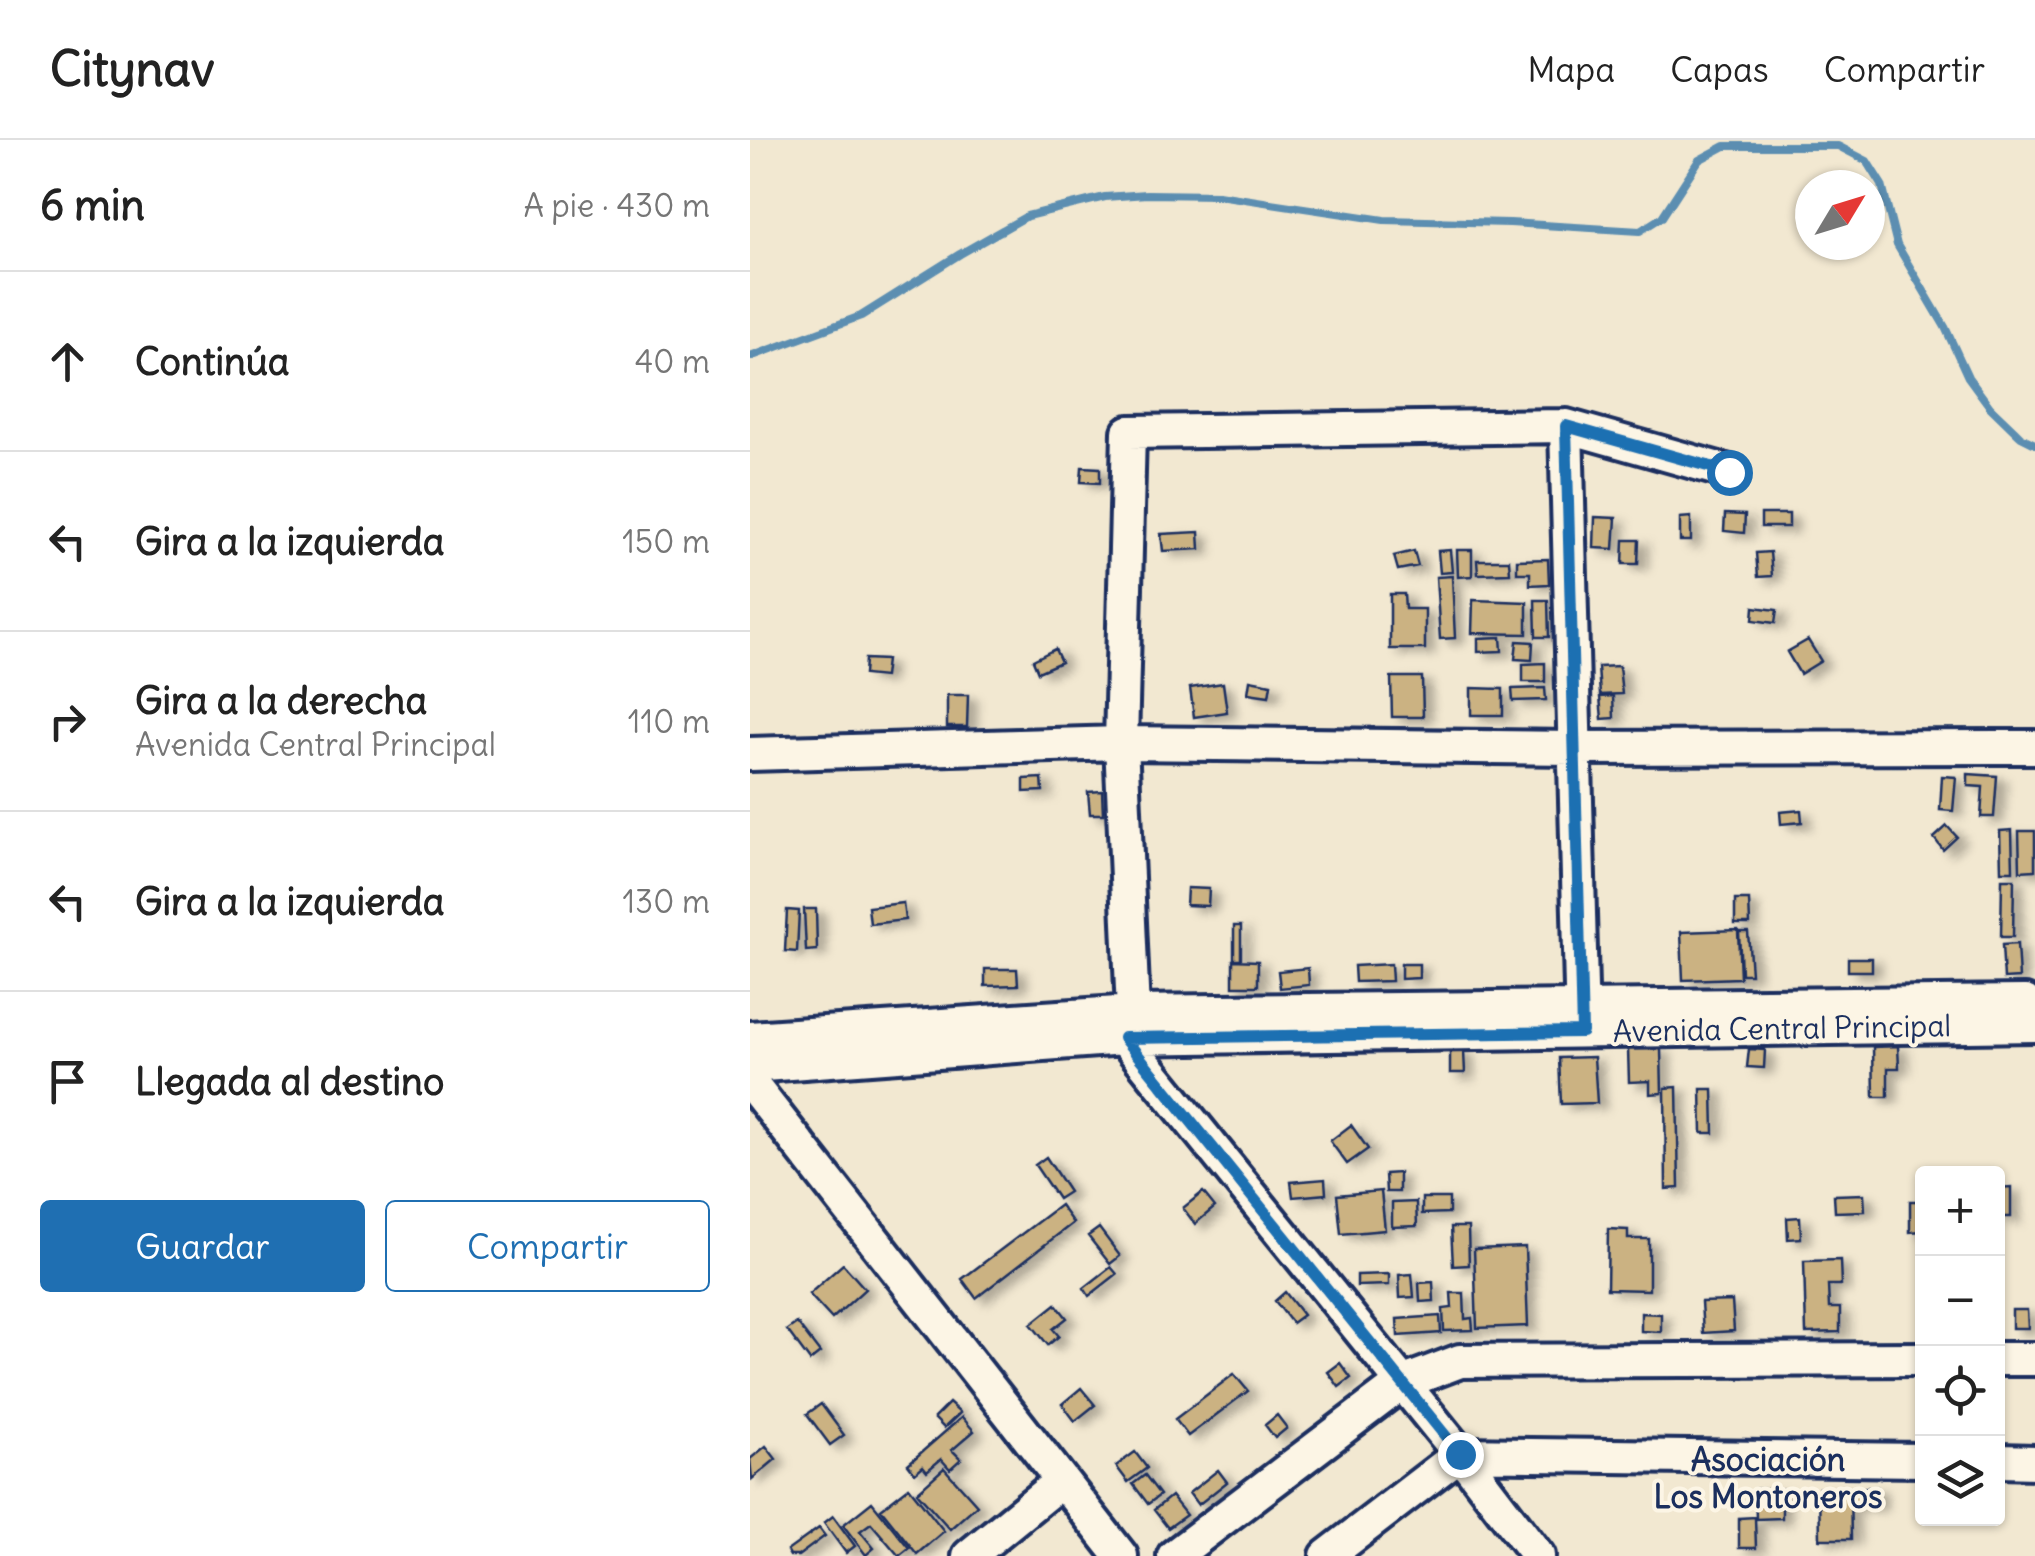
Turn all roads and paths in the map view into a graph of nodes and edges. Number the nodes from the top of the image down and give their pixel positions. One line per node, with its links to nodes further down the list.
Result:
1 (1566, 426): 2 (street); 3 (street); 4 (street)
2 (1729, 472)
3 (1121, 743): 4 (street); 6 (street); 10 (street)
4 (1573, 748): 5 (street); 8 (street)
5 (2035, 748)
6 (750, 754)
7 (2035, 1002): 8 (street, Avenida Central Principal)
8 (1582, 1019): 9 (street, Avenida Central Principal); 10 (street, Avenida Central Principal)
9 (2035, 1025)
10 (1128, 1026): 11 (street, Avenida Central Principal); 12 (street, Avenida Central Principal); 17 (street)
11 (750, 1038)
12 (750, 1066)
13 (750, 1082): 22 (street)
14 (1915, 1359): 17 (street)
15 (2005, 1359): 16 (street)
16 (2035, 1359)
17 (1402, 1383): 18 (street); 25 (street)
18 (1460, 1454): 19 (street); 26 (street); 27 (street)
19 (1915, 1460)
20 (2005, 1461): 21 (street)
21 (2035, 1462)
22 (1061, 1482): 23 (street); 24 (street)
23 (969, 1556)
24 (1120, 1556)
25 (1174, 1556)
26 (1327, 1556)
27 (1538, 1556)

